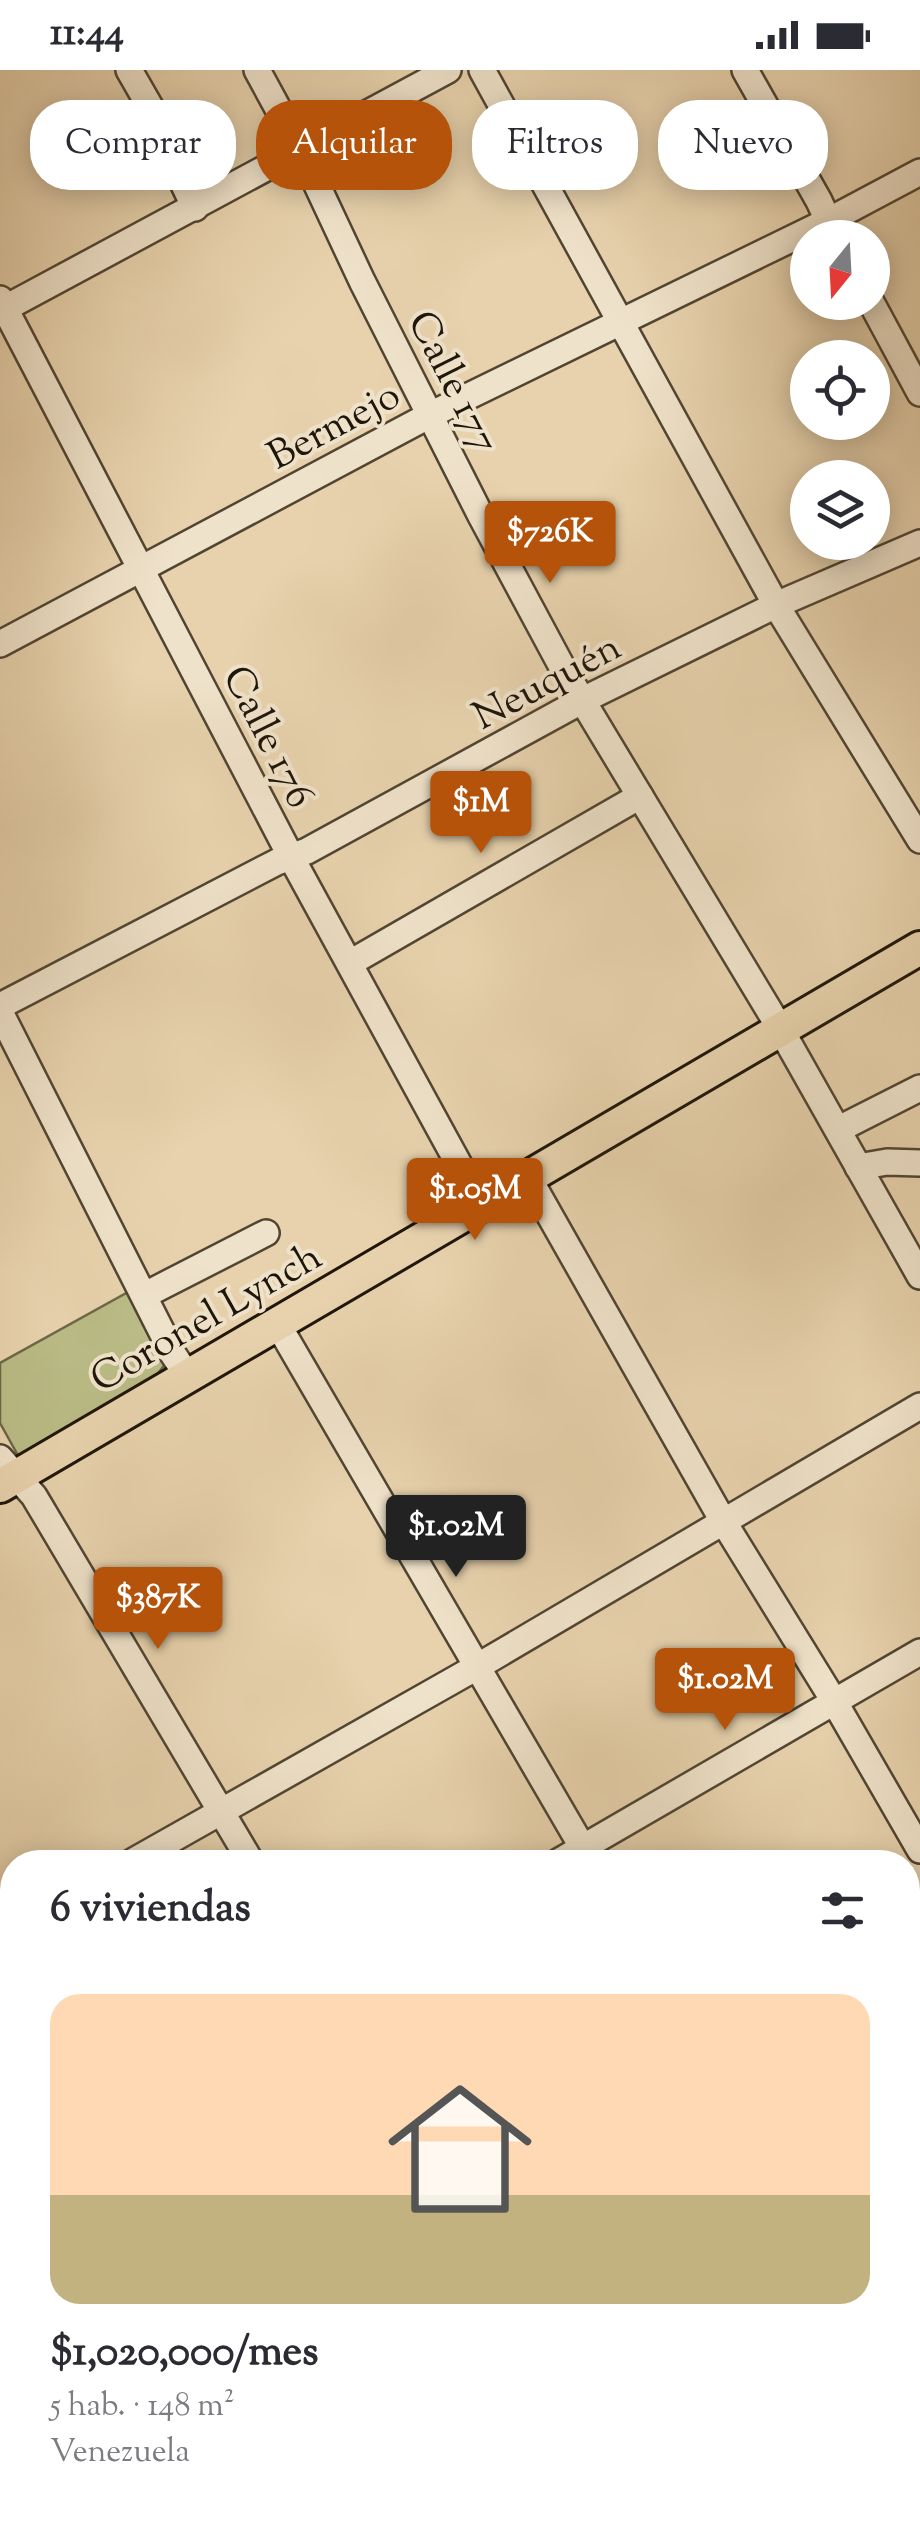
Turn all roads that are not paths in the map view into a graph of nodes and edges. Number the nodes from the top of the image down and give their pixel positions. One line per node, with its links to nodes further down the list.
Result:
1 (129, 70): 11 (street)
2 (257, 70): 6 (street, Calle 177)
3 (448, 70): 7 (street)
4 (482, 70): 17 (street)
5 (745, 70): 12 (street)
6 (273, 100)
7 (395, 100)
8 (920, 172): 13 (street, Bermejo)
9 (256, 176): 11 (street)
10 (320, 190): 19 (street, Calle 177)
11 (194, 208): 15 (street)
12 (827, 220)
13 (846, 220)
14 (790, 248): 17 (street, Bermejo)
15 (2, 306): 21 (street, Calle 176)
16 (881, 320): 18 (street)
17 (622, 322): 19 (street, Bermejo); 22 (street)
18 (920, 393)
19 (430, 415): 21 (street, Bermejo); 24 (street, Calle 177)
20 (920, 543): 22 (street, Neuquén)
21 (141, 567): 23 (street, Bermejo); 27 (street, Calle 176)
22 (776, 605): 24 (street, Neuquén); 26 (street)
23 (0, 644)
24 (583, 700): 25 (street, Calle 177); 27 (street, Neuquén)
25 (640, 796): 29 (street); 31 (street, Calle 177)
26 (920, 840)
27 (291, 857): 29 (street, Calle 176); 30 (street, Neuquén)
28 (920, 948): 31 (main road, Coronel Lynch)
29 (350, 963): 37 (street, Calle 176)
30 (0, 1009): 40 (street)
31 (781, 1030): 33 (street, Calle 177); 36 (main road, Coronel Lynch)
32 (920, 1088): 33 (street)
33 (839, 1129): 35 (street, Calle 177)
34 (920, 1163): 35 (street)
35 (858, 1167): 39 (street, Calle 177)
36 (528, 1177): 37 (main road, Coronel Lynch); 45 (street)
37 (480, 1204): 41 (main road, Coronel Lynch)
38 (266, 1233): 40 (street)
39 (920, 1276)
40 (144, 1295): 42 (street)
41 (277, 1324): 42 (main road, Coronel Lynch); 47 (street)
42 (187, 1375): 44 (main road, Coronel Lynch)
43 (920, 1406): 45 (street)
44 (6, 1473): 49 (street)
45 (724, 1521): 47 (street); 48 (street)
46 (920, 1652): 48 (street)
47 (475, 1668): 49 (street); 52 (street)
48 (834, 1701): 53 (street); 54 (street)
49 (220, 1811): 50 (street); 51 (street)
50 (153, 1850)
51 (243, 1850)
52 (583, 1850)
53 (597, 1850)
54 (920, 1850)

